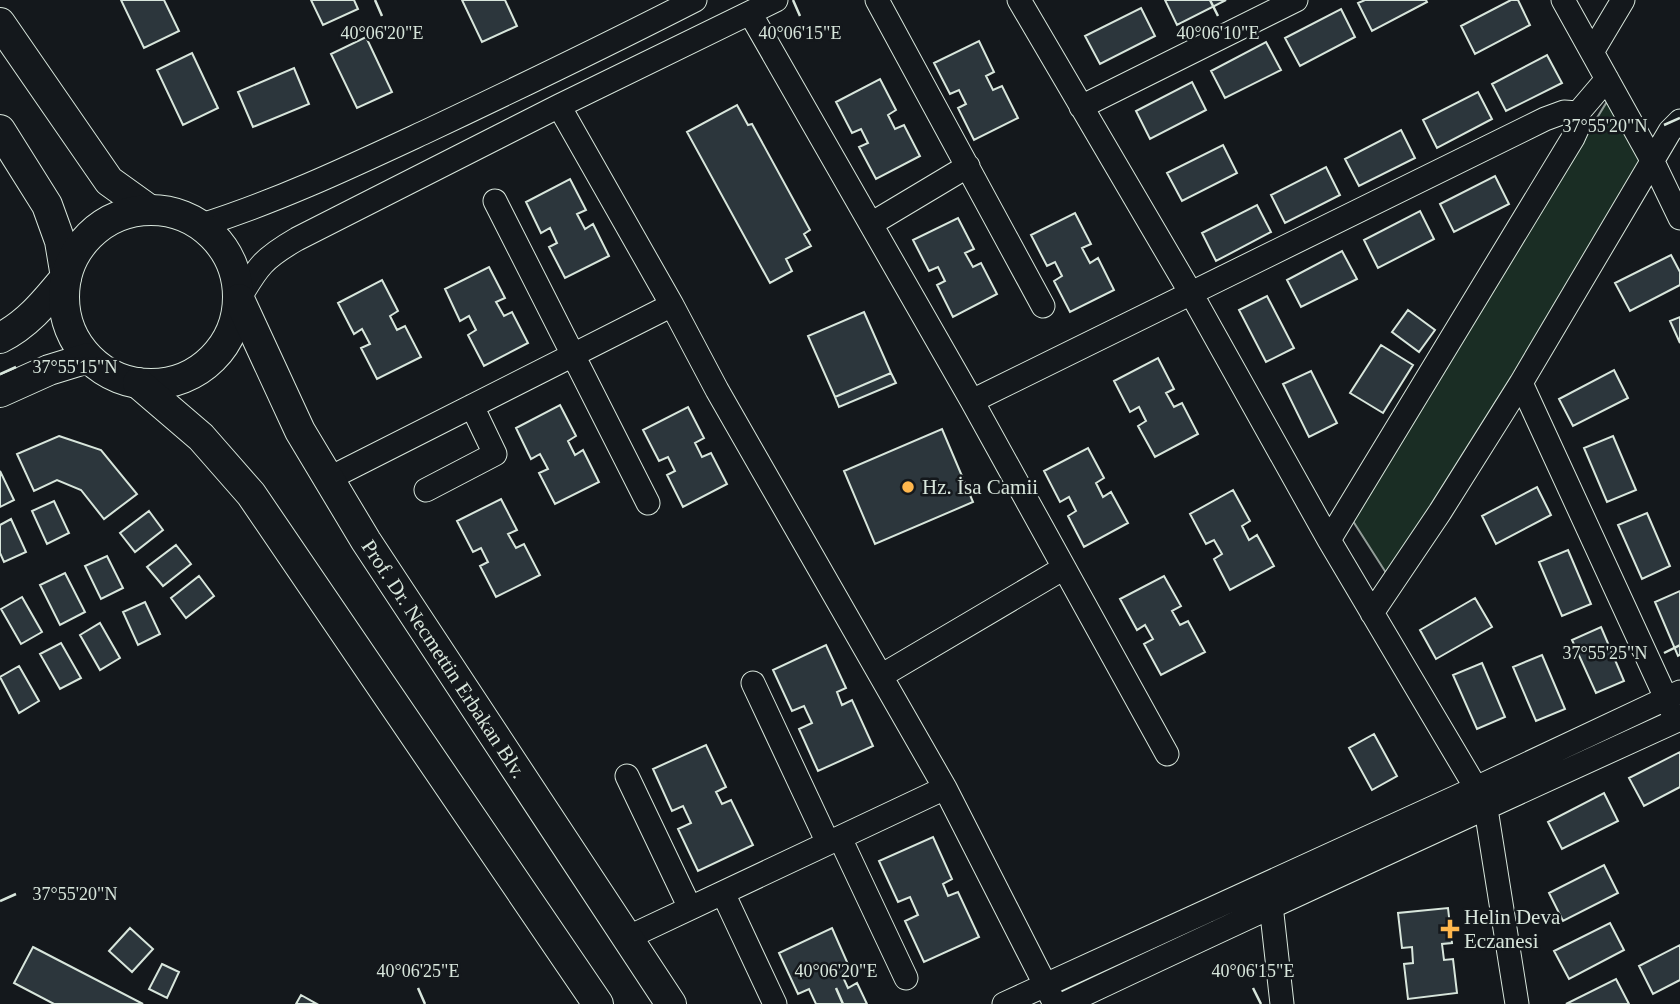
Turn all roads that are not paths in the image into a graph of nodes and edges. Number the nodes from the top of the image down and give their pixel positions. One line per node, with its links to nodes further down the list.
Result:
1 (695, 0): 23 (street)
2 (776, 0): 8 (street)
3 (877, 0): 18 (street)
4 (1019, 0): 13 (street)
5 (1296, 0): 13 (street)
6 (1563, 0): 10 (street)
7 (1623, 0): 10 (street)
8 (750, 13): 12 (street); 22 (street)
9 (0, 23): 20 (main road)
10 (1592, 52): 11 (street)
11 (1607, 79): 14 (street); 17 (street)
12 (559, 106): 26 (street); 27 (street)
13 (1081, 107): 25 (street)
14 (1578, 113): 25 (street); 40 (street)
15 (1680, 121): 17 (street)
16 (0, 130): 24 (main road)
17 (1653, 162): 21 (street); 33 (street)
18 (968, 166): 22 (street); 28 (street)
19 (495, 201): 30 (street)
20 (148, 209): 23 (main road); 24 (main road)
21 (1680, 218)
22 (871, 224): 35 (street)
23 (202, 225): 26 (main road)
24 (66, 277): 29 (main road); 31 (main road)
25 (1192, 295): 35 (street); 40 (street)
26 (239, 299): 32 (main road); 37 (main road, Prof. Dr. Necmettin Erbakan Blv.)
27 (672, 305): 30 (street); 43 (street)
28 (1043, 306)
29 (0, 338)
30 (574, 354): 36 (street); 39 (street)
31 (88, 358): 32 (main road); 34 (main road)
32 (138, 383): 58 (main road)
33 (1521, 383): 42 (street); 45 (street)
34 (0, 392)
35 (972, 401): 41 (street)
36 (472, 406): 37 (street); 38 (street)
37 (328, 479): 55 (main road, Prof. Dr. Necmettin Erbakan Blv.)
38 (426, 490)
39 (648, 503)
40 (1329, 540): 42 (street)
41 (1064, 568): 43 (street); 47 (street)
42 (1372, 613): 50 (street)
43 (881, 677): 49 (street)
44 (753, 683): 51 (street)
45 (1673, 696): 46 (street); 50 (street)
46 (1678, 720): 50 (street)
47 (1167, 754)
48 (627, 776): 54 (street)
49 (945, 788): 51 (street); 57 (street)
50 (1481, 799): 53 (street); 57 (street); 64 (street)
51 (834, 841): 52 (street); 56 (street)
52 (723, 893): 54 (street); 60 (street)
53 (1271, 905): 62 (street); 63 (street)
54 (690, 908): 55 (street)
55 (629, 937): 59 (main road, Prof. Dr. Necmettin Erbakan Blv.)
56 (906, 978)
57 (1050, 994): 61 (street)
58 (598, 1004)
59 (671, 1004)
60 (775, 1004)
61 (1004, 1004)
62 (1064, 1004)
63 (1282, 1004)
64 (1517, 1004)

